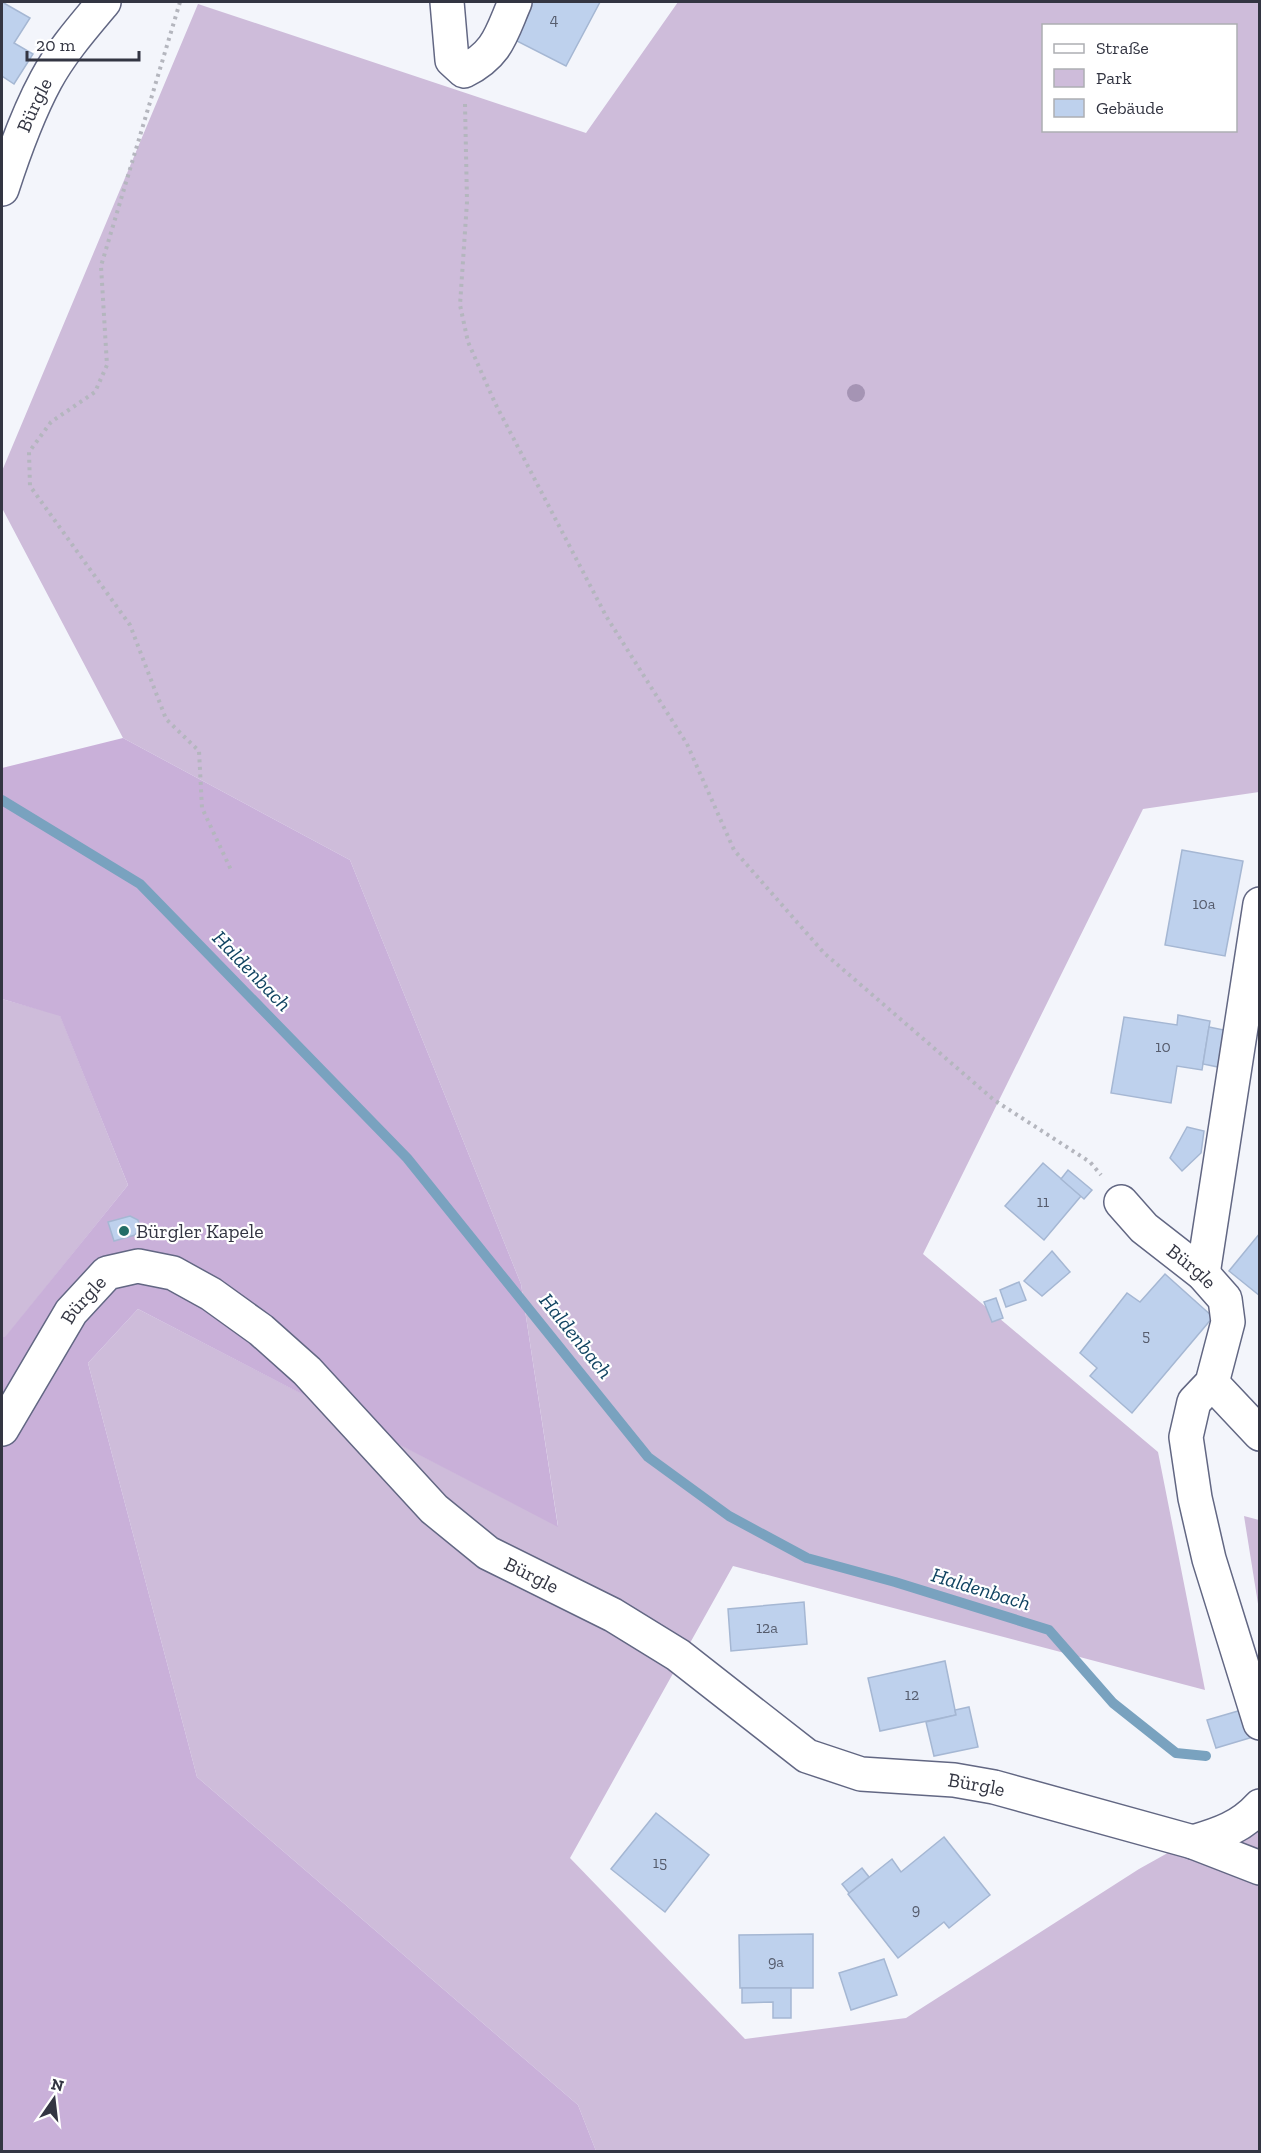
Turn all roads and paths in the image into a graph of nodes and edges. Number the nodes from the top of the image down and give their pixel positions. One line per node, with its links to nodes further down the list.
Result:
1 (105, 2): 6 (street, Bürgle)
2 (180, 2): 7 (path)
3 (447, 2): 5 (street)
4 (515, 2): 5 (street)
5 (464, 70): 9 (path)
6 (2, 189)
7 (232, 872)
8 (1260, 904): 10 (street)
9 (1122, 1202): 10 (street, Bürgle)
10 (1203, 1274): 11 (street, Bürgle)
11 (1212, 1383): 13 (street); 14 (street, Bürgle)
12 (2, 1429): 16 (street, Bürgle)
13 (1260, 1434)
14 (1260, 1723)
15 (1260, 1806): 16 (street)
16 (1193, 1842): 17 (street, Bürgle)
17 (1260, 1868)

